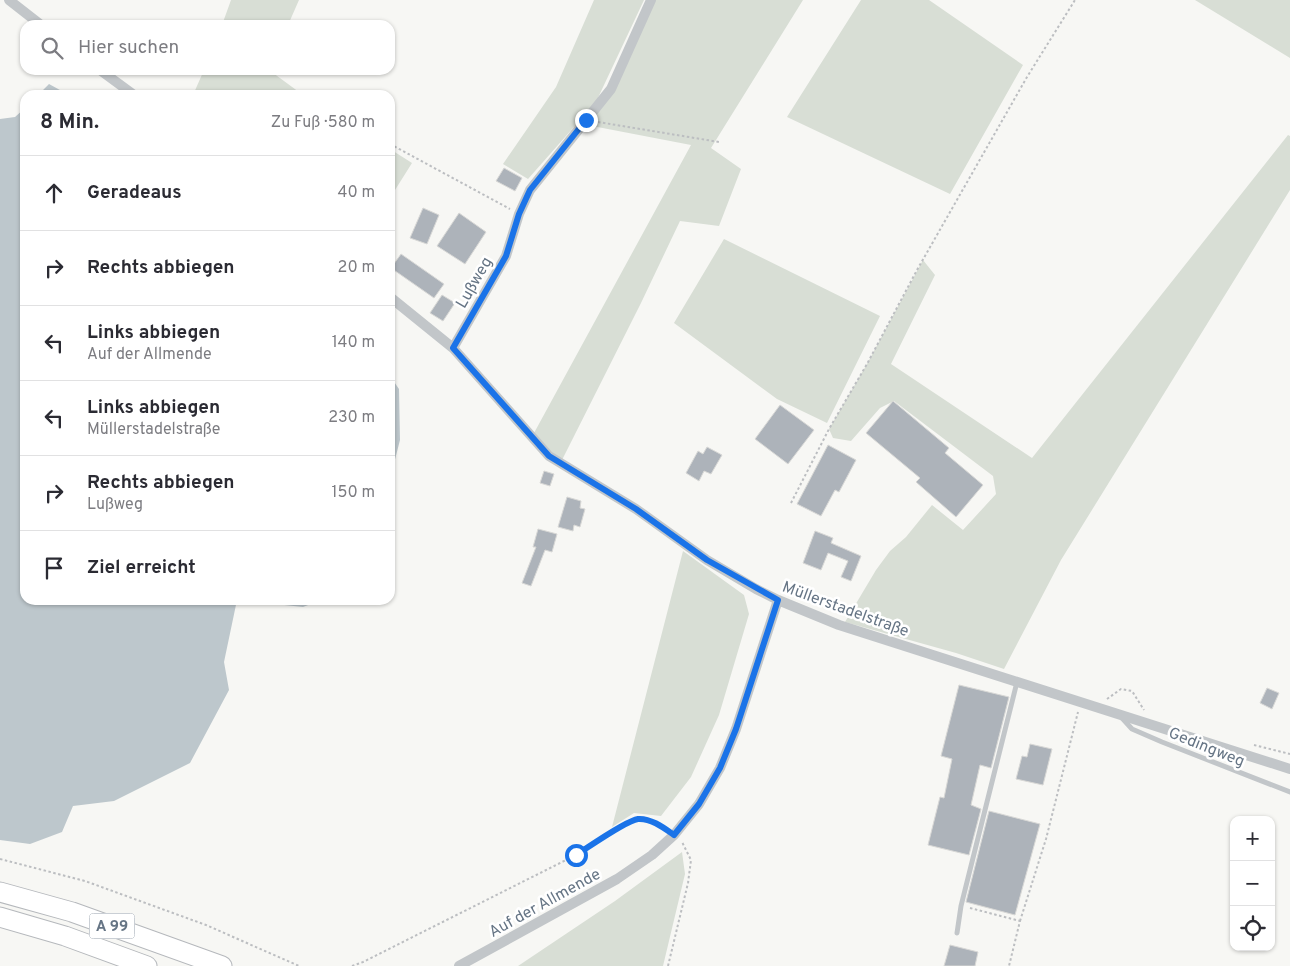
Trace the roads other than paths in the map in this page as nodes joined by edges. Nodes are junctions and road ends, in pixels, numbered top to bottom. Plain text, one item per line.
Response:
1 (9, 0) edge
2 (651, 0) edge
3 (35, 20) edge
4 (107, 75) edge
5 (127, 90) edge
6 (395, 302) edge
7 (453, 348) junction
8 (778, 600) junction
9 (1018, 681) junction
10 (1120, 716) junction
11 (1290, 769) edge
12 (1290, 792) edge
13 (0, 892) edge
14 (0, 917) edge
15 (957, 933) dead end
16 (147, 966) edge
17 (222, 966) edge
18 (459, 966) edge

1 - 3 street
2 - 7 street, Lußweg
4 - 5 street
6 - 7 street, Müllerstadelstraße
7 - 8 street, Müllerstadelstraße
8 - 9 street, Müllerstadelstraße
8 - 18 street, Auf der Allmende
9 - 10 street, Müllerstadelstraße
9 - 15 lane
10 - 11 street, Müllerstadelstraße
10 - 12 lane, Gedingweg
13 - 17 highway, A 99
14 - 16 highway, A 99

